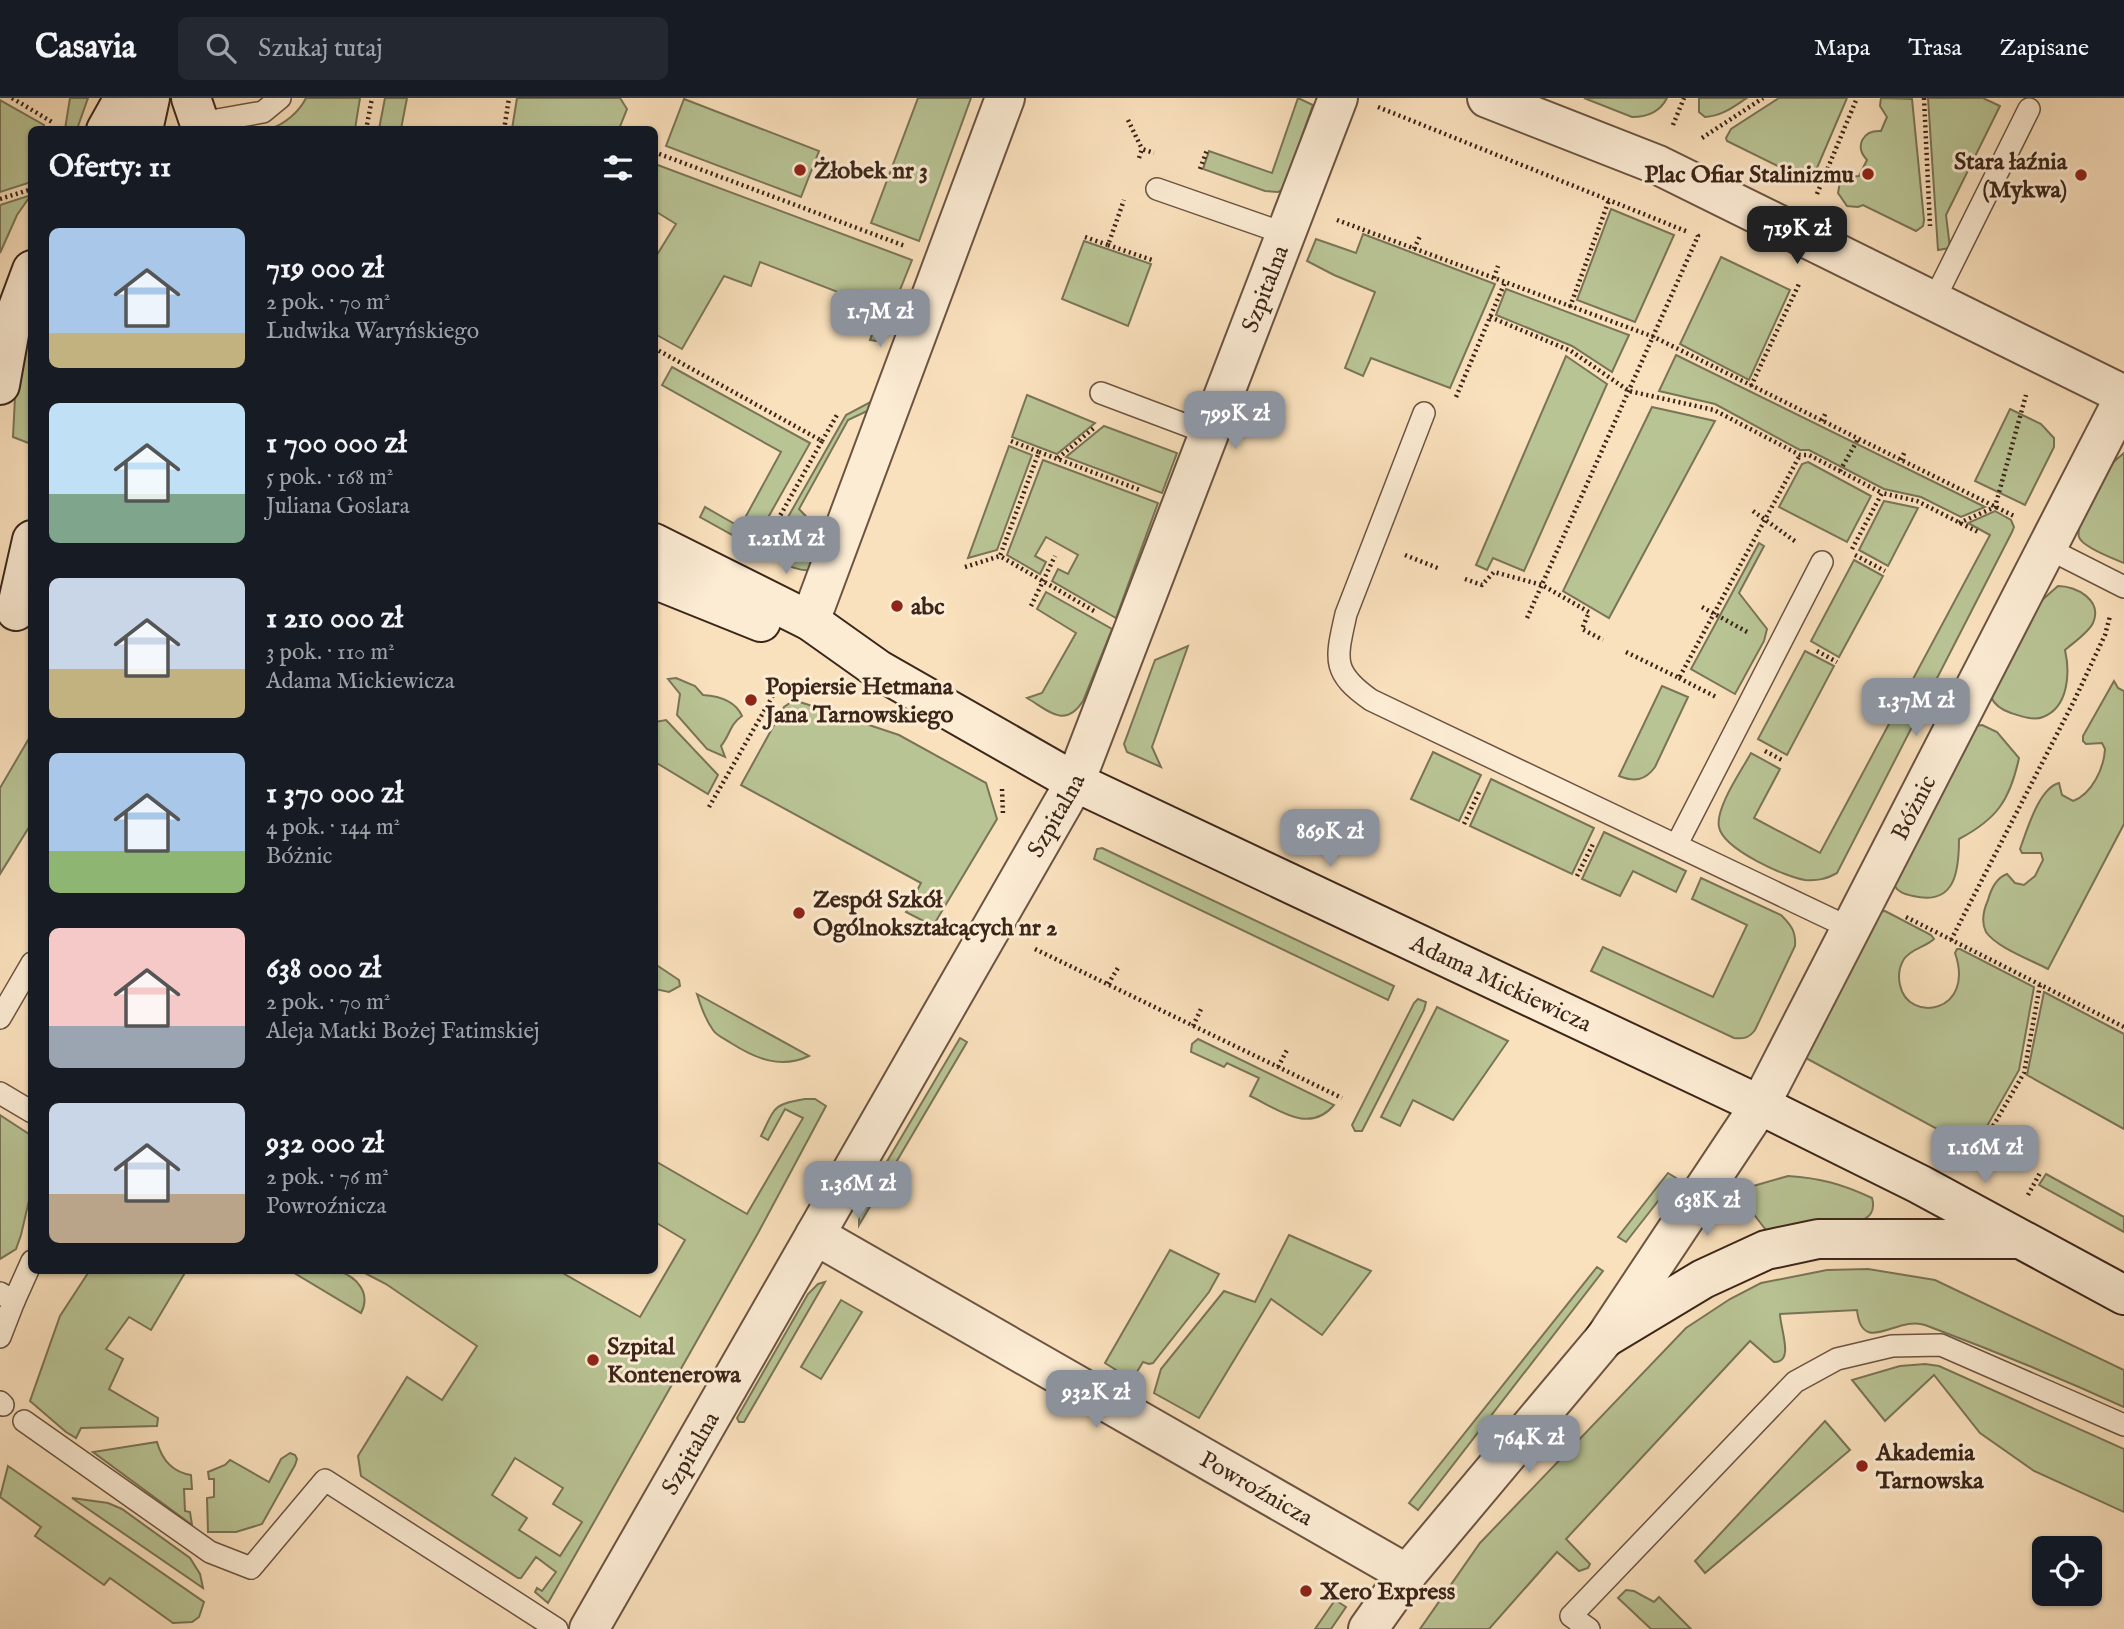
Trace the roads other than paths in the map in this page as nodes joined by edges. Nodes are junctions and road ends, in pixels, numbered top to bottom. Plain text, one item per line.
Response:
1 (124, 98) edge
2 (150, 98) edge
3 (169, 98) edge
4 (280, 98) edge
5 (1005, 98) edge
6 (1487, 98) edge
7 (1356, 102) edge
8 (2029, 109) dead end
9 (191, 120) edge
10 (108, 126) edge
11 (143, 126) edge
12 (1157, 189) dead end
13 (1292, 220) junction
14 (28, 280) edge
15 (1934, 300) junction
16 (0, 385) edge
17 (1101, 393) dead end
18 (2124, 396) edge
19 (1424, 413) dead end
20 (1210, 433) junction
21 (2035, 535) junction
22 (658, 545) edge
23 (1822, 562) road end
24 (28, 565) edge
25 (0, 567) edge
26 (658, 581) edge
27 (2122, 585) edge
28 (20, 615) edge
29 (810, 621) junction
30 (879, 670) junction
31 (1075, 782) junction
32 (1677, 844) junction
33 (1852, 929) junction
34 (28, 971) edge
35 (0, 1018) edge
36 (0, 1093) edge
37 (1760, 1105) junction
38 (28, 1110) edge
39 (815, 1235) junction
40 (2024, 1239) junction
41 (28, 1267) edge
42 (2124, 1295) edge
43 (7, 1297) edge
44 (0, 1337) edge
45 (1605, 1338) junction
46 (24, 1421) dead end
47 (2124, 1425) edge
48 (1408, 1574) junction
49 (557, 1629) edge
50 (589, 1629) edge
51 (1368, 1629) edge
52 (1588, 1629) edge

1 - 10 street
2 - 11 street
3 - 9 street
4 - 9 lane
5 - 29 street
6 - 15 street
7 - 13 street, Szpitalna
8 - 15 lane
12 - 13 lane
13 - 20 street, Szpitalna
14 - 16 street
15 - 18 street
17 - 20 lane
18 - 21 street, Bóżnic
19 - 32 lane
20 - 31 street, Szpitalna
21 - 27 lane
21 - 33 street, Bóżnic
22 - 29 street, Adama Mickiewicza
23 - 32 lane
24 - 28 street
25 - 28 street
26 - 30 street, Adama Mickiewicza
29 - 30 street, Adama Mickiewicza
30 - 31 street, Adama Mickiewicza
31 - 37 street, Adama Mickiewicza
31 - 39 street, Szpitalna
32 - 33 lane
33 - 37 street, Bóżnic
34 - 35 lane
36 - 38 lane
37 - 40 street, Adama Mickiewicza
37 - 45 street, Bóżnic
39 - 48 street, Powroźnicza
39 - 50 street, Szpitalna
40 - 42 street, Adama Mickiewicza
40 - 45 street
41 - 43 lane
43 - 44 lane
45 - 48 street
46 - 49 lane
47 - 52 lane
48 - 51 street

